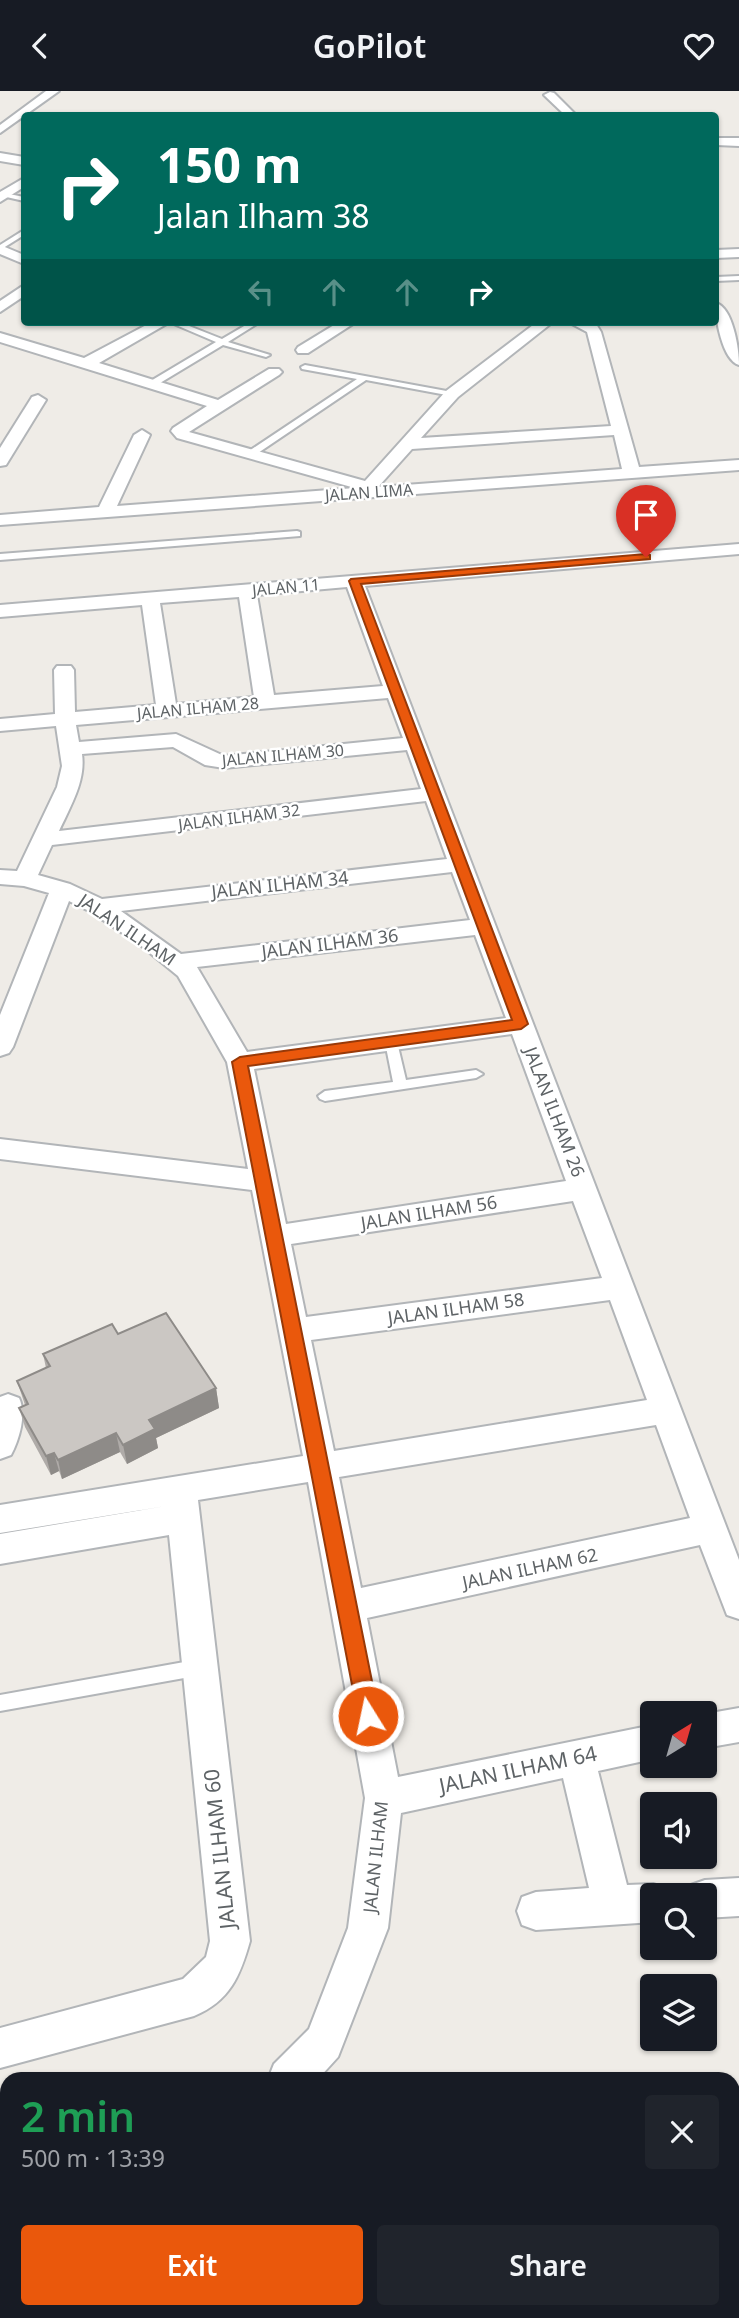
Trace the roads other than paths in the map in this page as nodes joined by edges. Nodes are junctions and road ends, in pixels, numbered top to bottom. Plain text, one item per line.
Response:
1 (53, 91) edge
2 (550, 95) dead end
3 (568, 112) edge
4 (6, 121) edge
5 (0, 130) edge
6 (719, 142) edge
7 (739, 142) edge
8 (0, 157) edge
9 (21, 160) edge
10 (21, 184) edge
11 (2, 196) edge
12 (21, 199) edge
13 (21, 234) edge
14 (0, 249) edge
15 (739, 253) edge
16 (719, 254) edge
17 (21, 259) edge
18 (739, 278) edge
19 (719, 279) edge
20 (21, 291) edge
21 (0, 308) edge
22 (719, 312) edge
23 (155, 326) edge
24 (183, 326) edge
25 (249, 326) edge
26 (342, 326) edge
27 (541, 326) edge
28 (588, 326) edge
29 (0, 337) edge
30 (735, 341) edge
31 (222, 342) junction
32 (303, 350) dead end
33 (266, 355) dead end
34 (739, 361) edge
35 (87, 362) junction
36 (305, 367) dead end
37 (274, 372) dead end
38 (364, 378) junction
39 (152, 383) junction
40 (452, 394) junction
41 (38, 400) dead end
42 (219, 405) junction
43 (621, 430) junction
44 (142, 435) dead end
45 (407, 444) junction
46 (252, 453) junction
47 (0, 461) edge
48 (739, 465) edge
49 (632, 473) junction
50 (365, 490) junction
51 (105, 512) junction
52 (0, 520) edge
53 (297, 534) dead end
54 (739, 549) edge
55 (0, 557) edge
56 (354, 581) junction
57 (247, 590) junction
58 (150, 598) junction
59 (0, 611) edge
60 (64, 670) dead end
61 (396, 691) junction
62 (265, 702) junction
63 (167, 711) junction
64 (65, 720) junction
65 (0, 725) edge
66 (415, 743) junction
67 (71, 749) junction
68 (434, 794) junction
69 (44, 839) junction
70 (461, 864) junction
71 (12, 878) edge
72 (62, 888) junction
73 (99, 907) junction
74 (484, 926) junction
75 (176, 962) junction
76 (521, 1024) junction
77 (391, 1042) junction
78 (0, 1047) edge
79 (240, 1062) junction
80 (476, 1074) dead end
81 (400, 1084) junction
82 (325, 1096) dead end
83 (0, 1149) edge
84 (264, 1181) junction
85 (583, 1189) junction
86 (275, 1236) junction
87 (620, 1287) junction
88 (293, 1331) junction
89 (8, 1407) dead end
90 (666, 1410) junction
91 (0, 1446) edge
92 (321, 1468) junction
93 (183, 1504) junction
94 (0, 1519) edge
95 (711, 1528) junction
96 (0, 1549) edge
97 (739, 1604) edge
98 (348, 1607) junction
99 (201, 1667) junction
100 (0, 1703) edge
101 (739, 1724) edge
102 (718, 1728) edge
103 (640, 1745) edge
104 (576, 1758) junction
105 (384, 1798) junction
106 (739, 1897) edge
107 (717, 1898) edge
108 (640, 1904) edge
109 (614, 1906) junction
110 (537, 1911) dead end
111 (0, 2048) edge
112 (296, 2072) edge

1 - 4 street
2 - 3 street
4 - 5 street
6 - 7 street
8 - 9 street
10 - 11 street
11 - 12 lane
13 - 14 lane
14 - 17 street
15 - 16 street
18 - 19 lane
20 - 21 street
22 - 30 street
23 - 35 street
24 - 31 lane
25 - 31 lane
26 - 32 street
27 - 40 street
28 - 43 street
29 - 35 street
30 - 34 street
31 - 33 lane
31 - 39 lane
35 - 39 street
36 - 38 lane
37 - 42 street
38 - 40 lane
38 - 46 lane
39 - 42 street
40 - 45 street
41 - 47 street
42 - 46 street
43 - 45 street
43 - 49 street
44 - 51 street
45 - 50 street
46 - 50 street
48 - 49 street, JALAN LIMA
49 - 50 street, JALAN LIMA
50 - 51 street, JALAN LIMA
51 - 52 street, JALAN LIMA
53 - 55 lane
54 - 56 street, JALAN 11
56 - 57 street, JALAN 11
56 - 61 street, JALAN ILHAM 26
57 - 58 street, JALAN 11
57 - 62 street
58 - 59 street, JALAN 11
58 - 63 street
60 - 64 street
61 - 62 street, JALAN ILHAM 28
61 - 66 street, JALAN ILHAM 26
62 - 63 street, JALAN ILHAM 28
63 - 64 street, JALAN ILHAM 28
64 - 65 street, JALAN ILHAM 28
64 - 67 street
66 - 67 street, JALAN ILHAM 30
66 - 68 street, JALAN ILHAM 26
67 - 69 street
68 - 69 street, JALAN ILHAM 32
68 - 70 street, JALAN ILHAM 26
69 - 71 street
70 - 73 street, JALAN ILHAM 34
70 - 74 street, JALAN ILHAM 26
71 - 72 street, JALAN ILHAM
72 - 73 street, JALAN ILHAM
72 - 78 street
73 - 75 street, JALAN ILHAM
74 - 75 street, JALAN ILHAM 36
74 - 76 street, JALAN ILHAM 26
75 - 79 street, JALAN ILHAM
76 - 77 street
76 - 85 street, JALAN ILHAM 26
77 - 79 street
77 - 81 lane
79 - 84 street, JALAN ILHAM
80 - 81 lane
81 - 82 lane
83 - 84 street
84 - 86 street, JALAN ILHAM
85 - 86 street, JALAN ILHAM 56
85 - 87 street, JALAN ILHAM 26
86 - 88 street, JALAN ILHAM
87 - 88 street, JALAN ILHAM 58
87 - 90 street, JALAN ILHAM 26
88 - 92 street, JALAN ILHAM
89 - 91 street
90 - 92 street
90 - 95 street, JALAN ILHAM 26
92 - 93 street
92 - 98 street, JALAN ILHAM
93 - 94 street
93 - 96 street
93 - 99 street, JALAN ILHAM 60
95 - 97 street, JALAN ILHAM 26
95 - 98 street, JALAN ILHAM 62
98 - 105 street, JALAN ILHAM
99 - 100 lane
99 - 111 street, JALAN ILHAM 60
101 - 102 street
103 - 104 street, JALAN ILHAM 64
104 - 105 street, JALAN ILHAM 64
104 - 109 street
105 - 112 street, JALAN ILHAM
106 - 107 street
108 - 109 street
109 - 110 street

